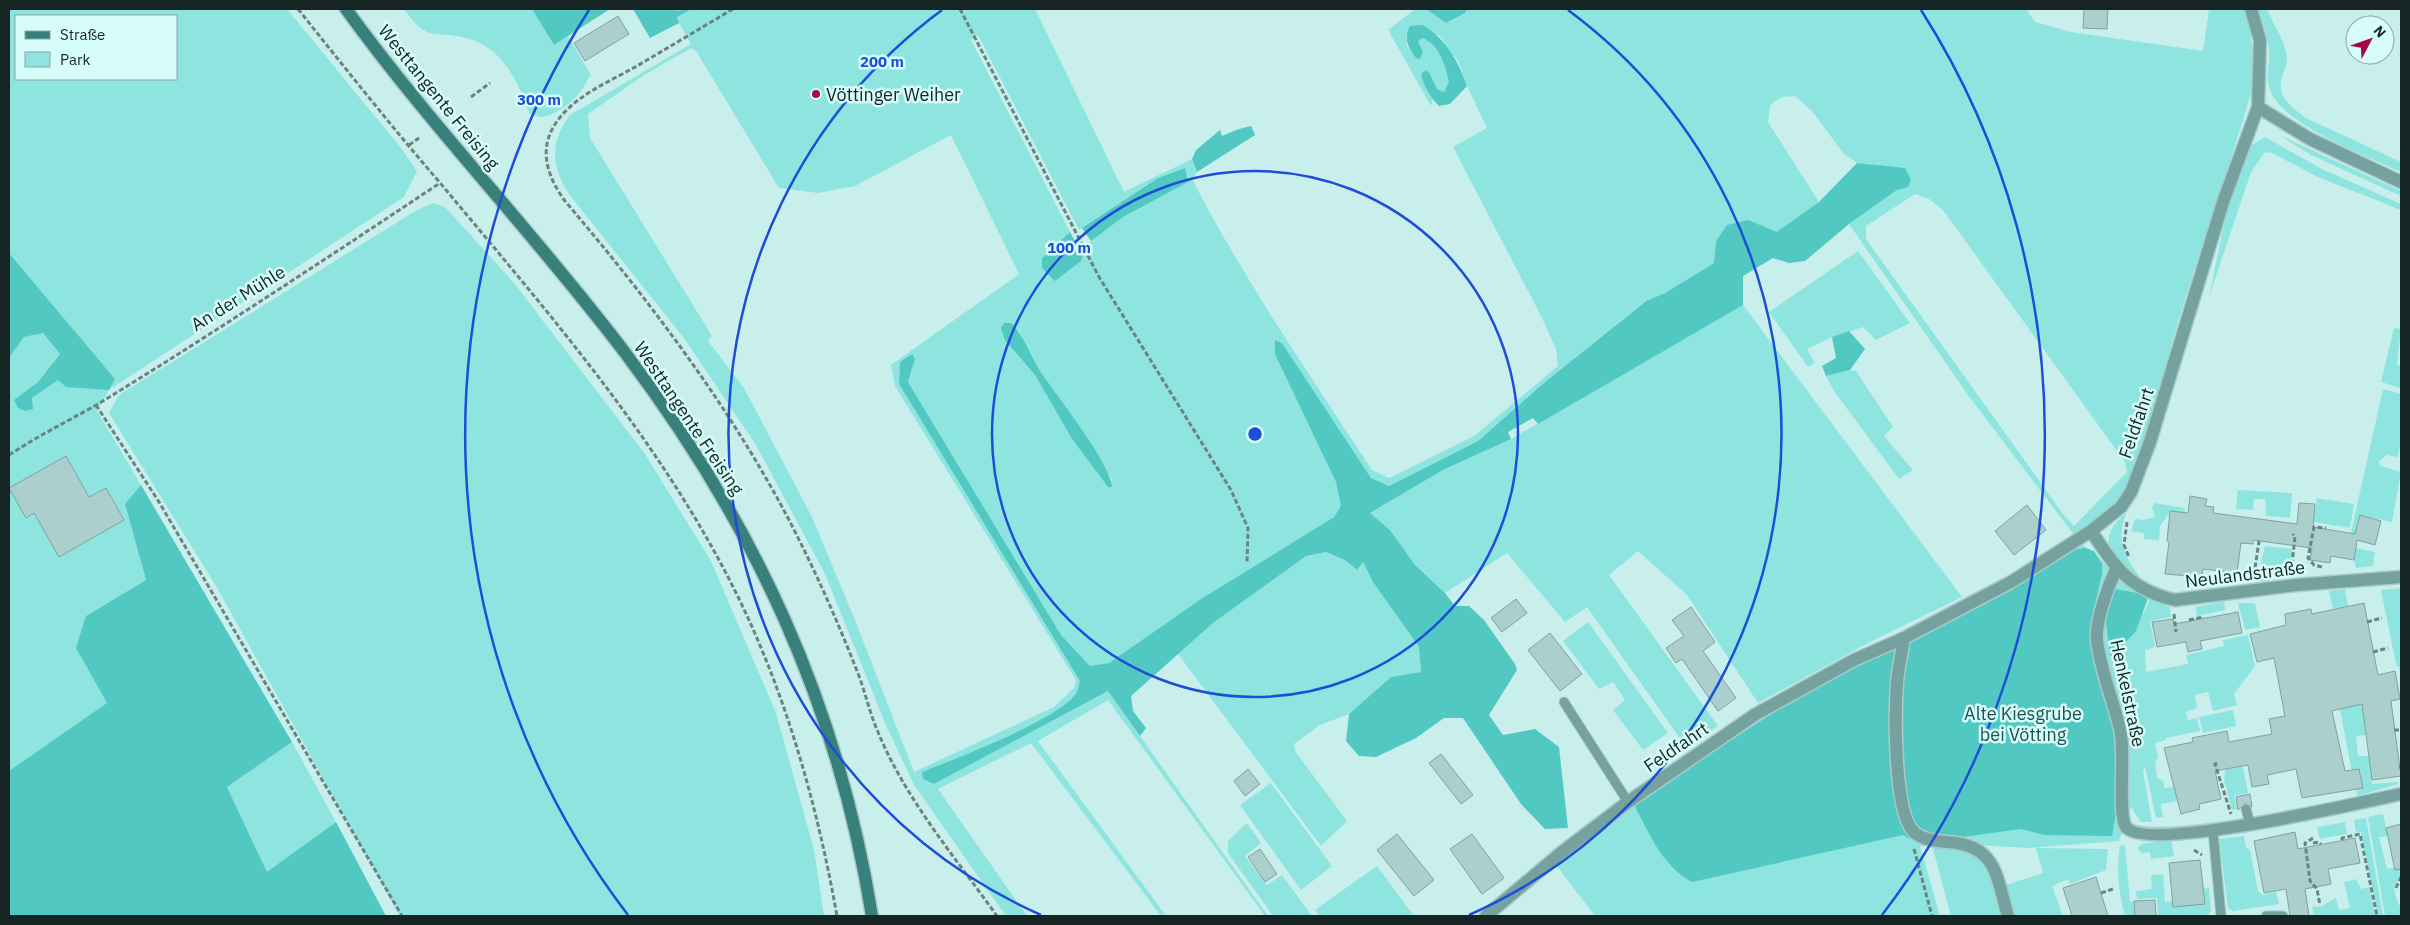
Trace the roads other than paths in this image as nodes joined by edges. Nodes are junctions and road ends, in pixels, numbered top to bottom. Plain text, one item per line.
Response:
1 (346, 9) edge
2 (2251, 9) edge
3 (2258, 107) junction
4 (2401, 182) edge
5 (2091, 531) junction
6 (2116, 569) junction
7 (2401, 577) edge
8 (1904, 638) junction
9 (1564, 702) dead end
10 (2401, 794) edge
11 (1628, 802) junction
12 (2246, 809) dead end
13 (2250, 824) junction
14 (2213, 831) junction
15 (872, 916) edge
16 (1486, 916) edge
17 (2008, 916) edge
18 (2221, 916) edge
19 (2266, 916) edge
20 (2283, 916) edge

1 - 15 main road, Westtangente Freising
2 - 3 street, Feldfahrt
3 - 4 street
3 - 5 street, Feldfahrt
5 - 6 street, Neulandstraße
5 - 8 street, Feldfahrt
6 - 7 street, Neulandstraße
6 - 14 street, Henkelstraße
8 - 11 street, Feldfahrt
8 - 17 street
9 - 11 lane
10 - 13 street, Henkelstraße
11 - 16 street, Feldfahrt
12 - 13 lane
13 - 14 street, Henkelstraße
14 - 18 lane
19 - 20 lane

